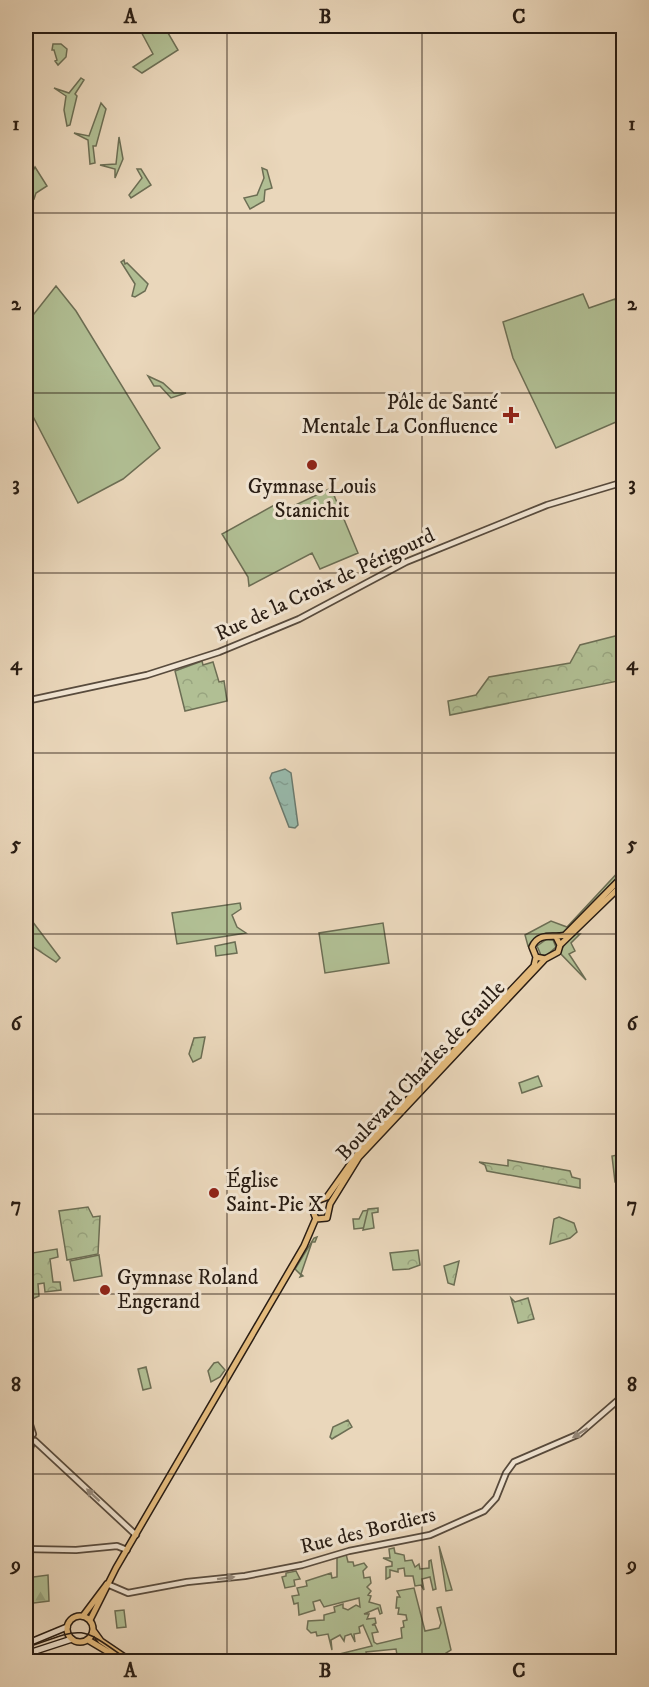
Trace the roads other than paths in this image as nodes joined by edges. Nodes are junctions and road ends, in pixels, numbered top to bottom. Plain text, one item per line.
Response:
1 (624, 482) edge
2 (26, 701) edge
3 (624, 876) edge
4 (624, 883) edge
5 (556, 937) junction
6 (560, 945) junction
7 (536, 957) junction
8 (545, 959) junction
9 (322, 1200) junction
10 (329, 1211) junction
11 (319, 1219) junction
12 (624, 1395) edge
13 (26, 1412) edge
14 (34, 1442) junction
15 (26, 1461) edge
16 (137, 1533) junction
17 (26, 1549) edge
18 (127, 1550) junction
19 (107, 1584) junction
20 (83, 1617) junction
21 (90, 1620) junction
22 (67, 1627) junction
23 (93, 1630) junction
24 (72, 1639) junction
25 (88, 1640) junction
26 (26, 1644) edge
27 (26, 1654) edge
28 (124, 1662) edge
29 (132, 1662) edge

1 - 2 street, Rue de la Croix de Périgourd
3 - 5 main road
4 - 6 main road
5 - 6 main road
5 - 7 main road
6 - 8 main road
7 - 8 main road
7 - 9 main road, Boulevard Charles de Gaulle
8 - 10 main road, Boulevard Charles de Gaulle
9 - 10 main road
9 - 11 main road
10 - 11 main road, Boulevard Charles de Gaulle
11 - 16 main road
12 - 19 street, Rue des Bordiers
13 - 14 street
14 - 15 street
16 -> 14 street
16 - 18 main road
17 - 18 street
18 - 19 main road
19 - 20 main road
19 - 21 main road
20 - 21 main road
20 - 22 main road
21 - 23 main road
22 - 24 main road
22 - 26 main road
23 - 25 main road
23 - 29 main road
24 - 25 main road
24 - 27 main road
25 - 28 main road

